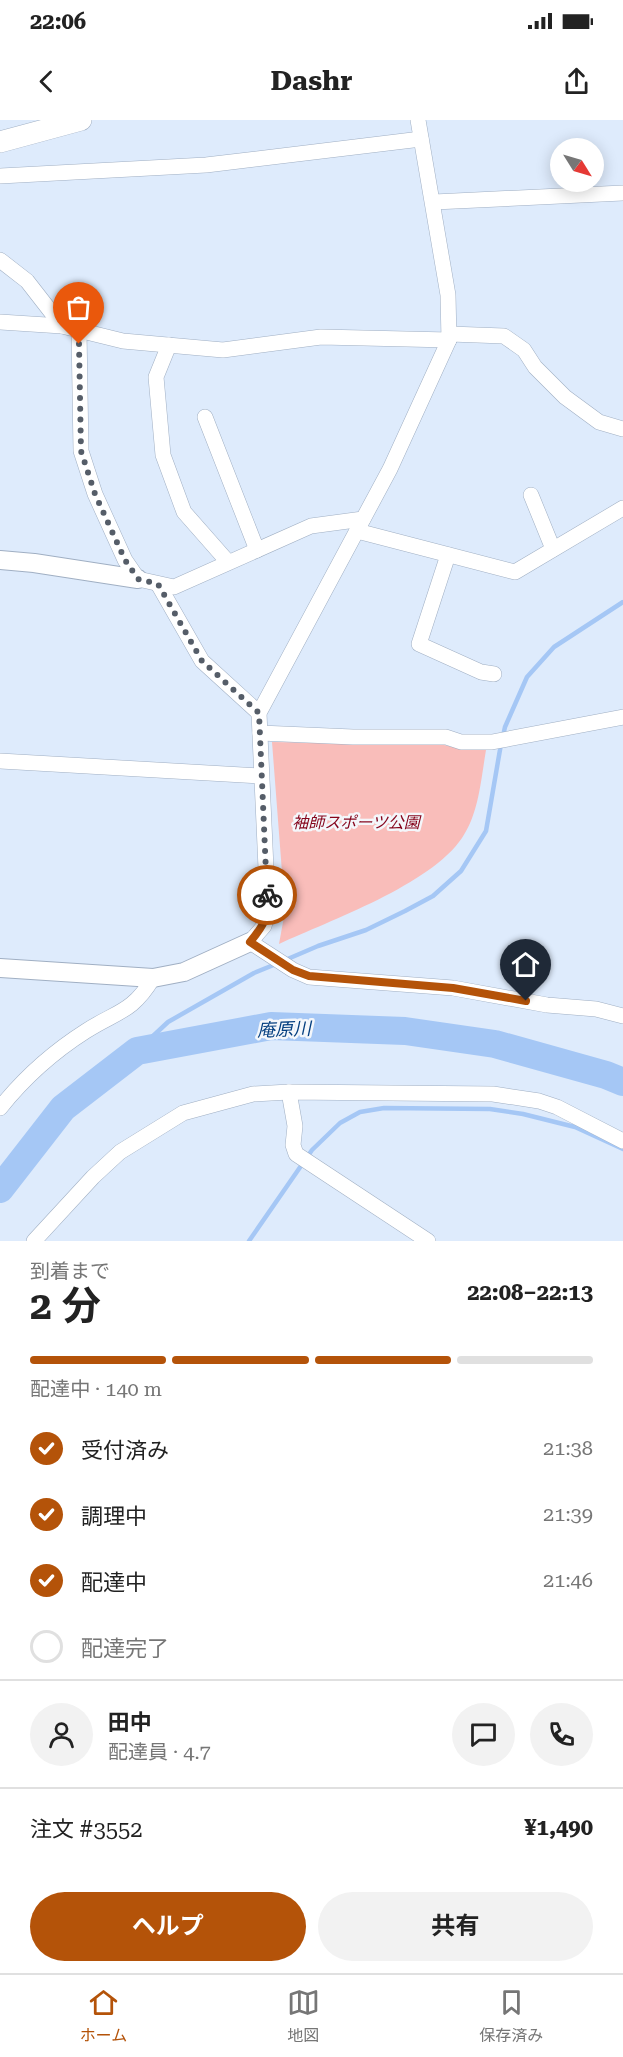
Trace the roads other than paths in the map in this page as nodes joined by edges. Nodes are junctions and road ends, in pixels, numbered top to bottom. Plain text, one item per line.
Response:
1 (81, 120) edge
2 (418, 120) edge
3 (422, 139) junction
4 (0, 142) edge
5 (0, 176) edge
6 (623, 193) edge
7 (434, 202) junction
8 (0, 260) edge
9 (0, 322) edge
10 (62, 326) junction
11 (79, 331) junction
12 (449, 337) junction
13 (169, 345) junction
14 (206, 417) dead end
15 (623, 429) edge
16 (531, 495) dead end
17 (623, 508) edge
18 (360, 525) junction
19 (553, 549) junction
20 (257, 550) junction
21 (448, 555) junction
22 (0, 560) edge
23 (228, 562) junction
24 (138, 579) junction
25 (158, 584) junction
26 (494, 674) dead end
27 (259, 713) junction
28 (623, 717) edge
29 (260, 734) junction
30 (0, 761) edge
31 (261, 776) junction
32 (250, 942) junction
33 (0, 968) edge
34 (153, 978) junction
35 (623, 1016) edge
36 (289, 1092) junction
37 (0, 1108) edge
38 (623, 1141) edge
39 (34, 1241) edge
40 (428, 1241) edge

1 - 4 main road
2 - 3 street
3 - 5 street
3 - 7 street
6 - 7 street
7 - 12 street
8 - 10 street
9 - 10 street
10 - 11 street
11 - 13 street
11 - 24 street
12 - 13 street
12 - 15 street
12 - 18 street
13 - 23 street
14 - 20 street
16 - 19 street
17 - 19 street
18 - 20 street
18 - 21 street
18 - 27 street
19 - 21 street
20 - 23 street
21 - 26 street
22 - 24 street
23 - 25 street
24 - 25 street
25 - 27 street
27 - 29 street
28 - 29 street
29 - 31 street
30 - 31 street
31 - 32 street
32 - 34 street
32 - 35 street
33 - 34 street
34 - 37 street
36 - 38 street
36 - 39 street
36 - 40 street

